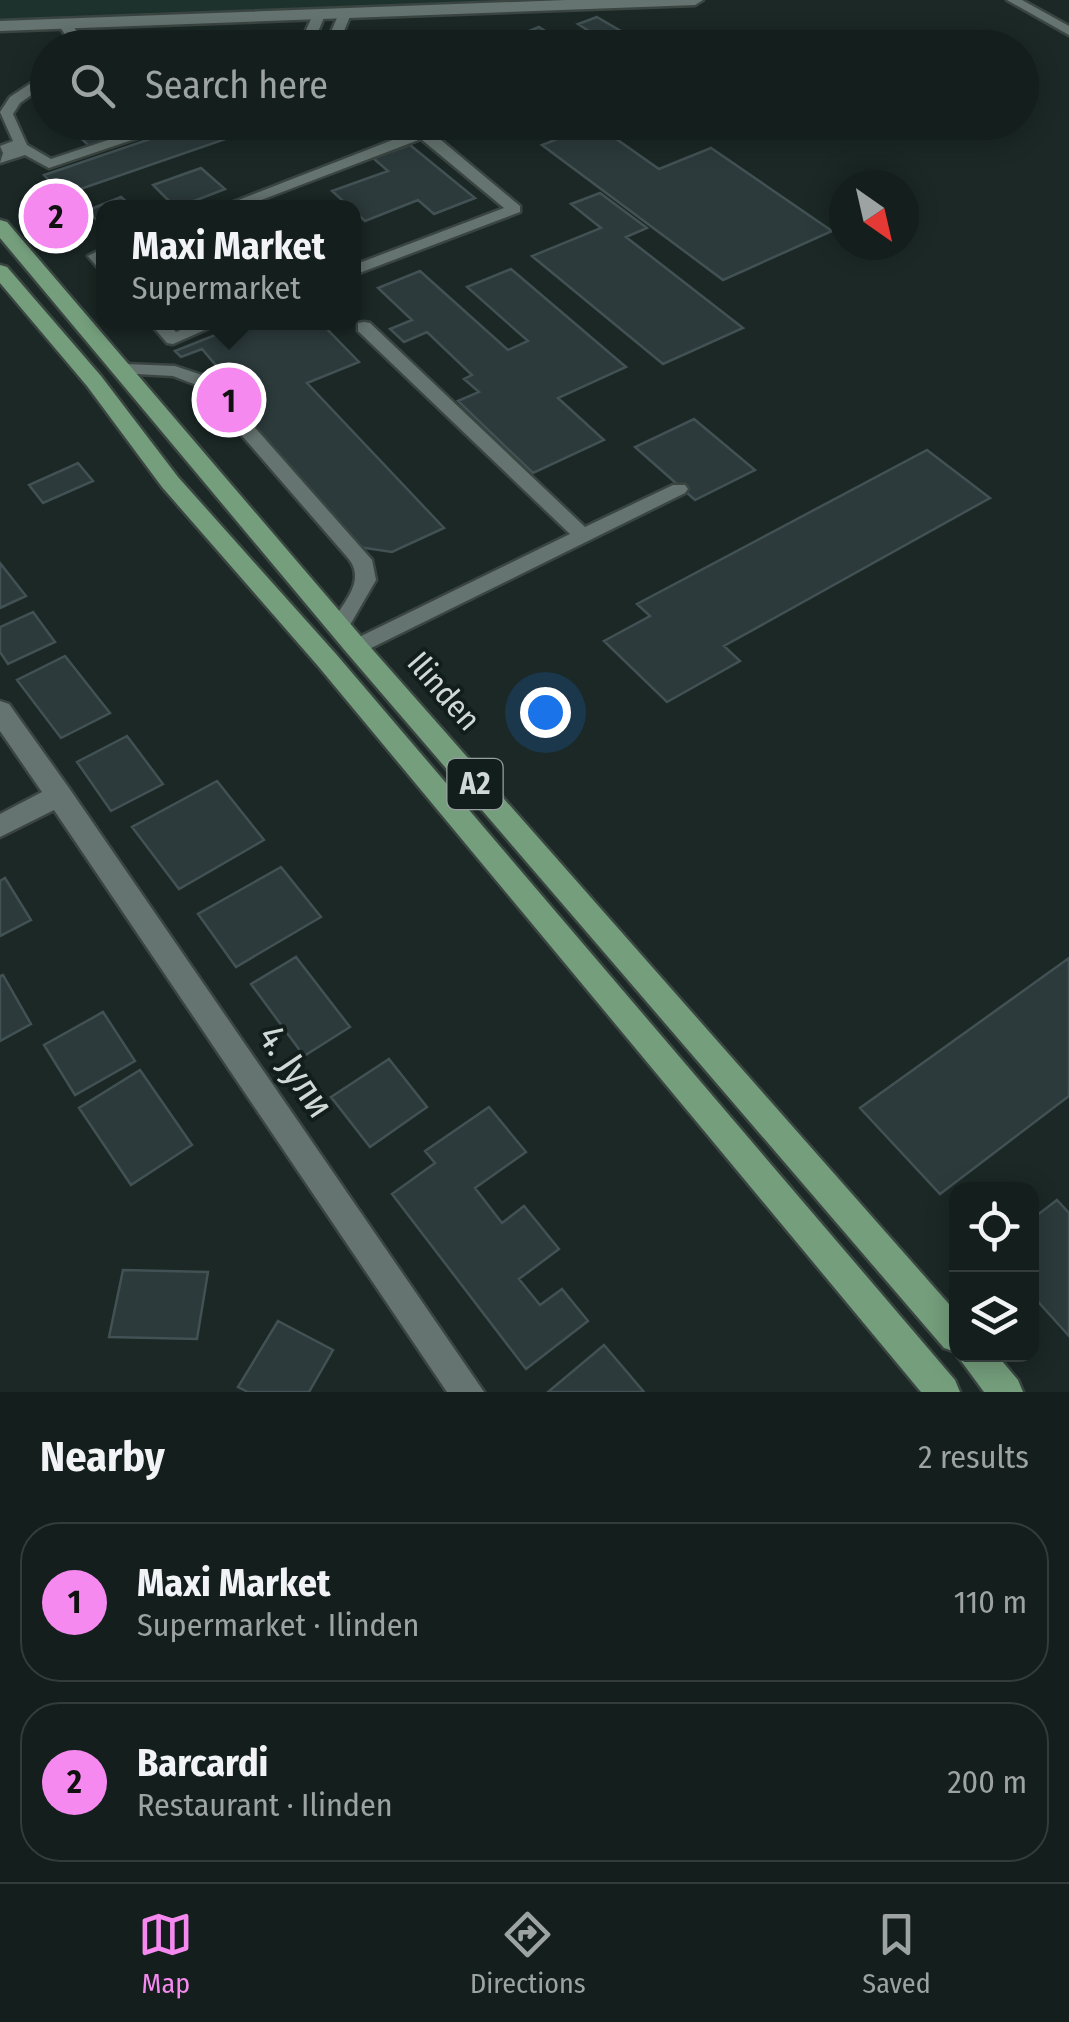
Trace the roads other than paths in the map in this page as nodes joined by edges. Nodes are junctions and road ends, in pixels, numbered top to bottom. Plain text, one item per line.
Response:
1 (695, 0) edge
2 (1013, 0) edge
3 (320, 13) junction
4 (345, 14) junction
5 (65, 24) junction
6 (0, 26) edge
7 (69, 30) edge
8 (312, 30) edge
9 (338, 30) edge
10 (1069, 31) edge
11 (30, 89) edge
12 (123, 140) edge
13 (405, 140) edge
14 (432, 140) edge
15 (24, 146) junction
16 (0, 150) edge
17 (0, 158) edge
18 (246, 200) edge
19 (0, 226) edge
20 (361, 267) edge
21 (0, 271) edge
22 (364, 326) dead end
23 (165, 330) edge
24 (195, 330) edge
25 (125, 370) junction
26 (679, 490) dead end
27 (583, 536) junction
28 (340, 624) junction
29 (356, 647) junction
30 (0, 711) edge
31 (60, 796) junction
32 (0, 826) edge
33 (949, 1328) edge
34 (980, 1362) edge
35 (467, 1392) edge
36 (943, 1392) edge
37 (1006, 1392) edge

1 - 4 street
2 - 10 lane
3 - 4 street
3 - 5 street
3 - 8 lane
4 - 9 lane
5 - 6 street
5 - 7 lane
11 - 15 lane
12 - 15 lane
13 - 18 lane
14 - 20 lane
15 - 16 lane
15 - 17 lane
19 - 25 main road, Ilinden / A2
21 - 36 main road, A2
22 - 27 lane
23 - 24 lane
25 - 28 main road, Ilinden / A2
25 - 28 lane
26 - 27 lane
27 - 29 lane
28 - 29 main road, Ilinden / A2
29 - 33 main road, Ilinden / A2
30 - 31 street, 4. Јули
31 - 32 street
31 - 35 street, 4. Јули
34 - 37 main road

